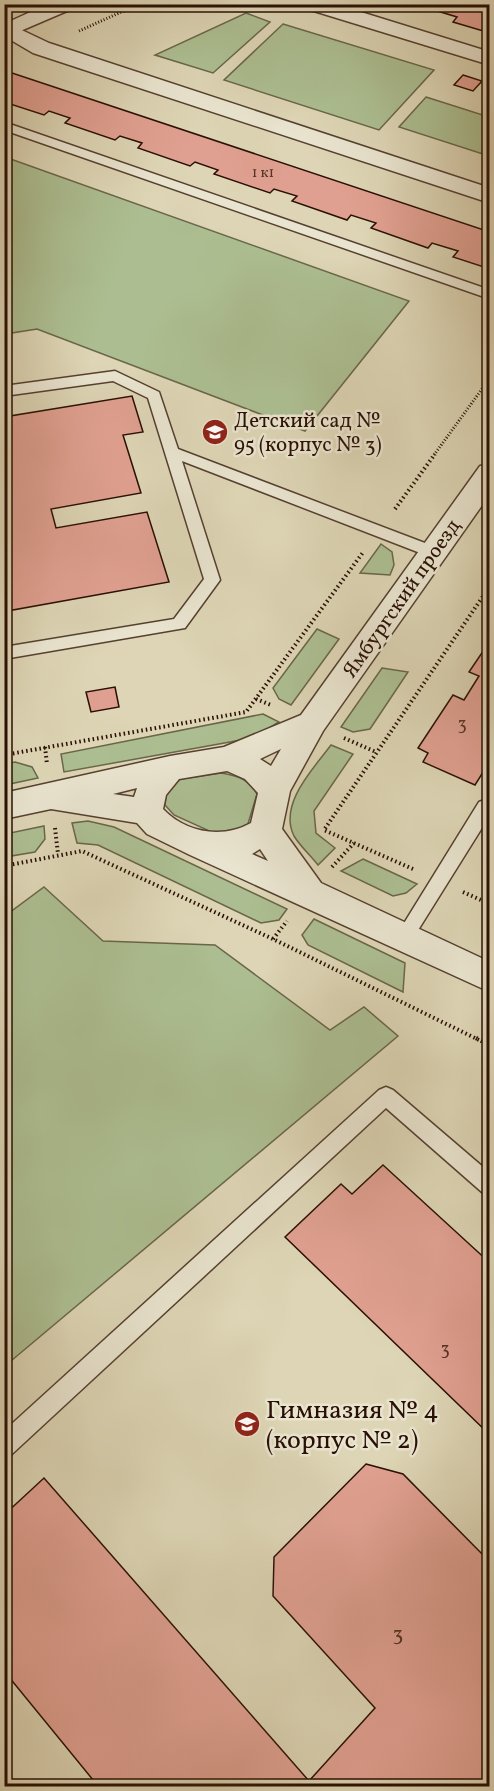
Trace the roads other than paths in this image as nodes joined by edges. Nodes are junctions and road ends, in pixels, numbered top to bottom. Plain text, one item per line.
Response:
1 (67, 4) edge
2 (311, 4) edge
3 (6, 29) edge
4 (489, 59) edge
5 (4, 126) edge
6 (489, 196) edge
7 (489, 295) edge
8 (4, 391) edge
9 (172, 452) junction
10 (489, 473) edge
11 (433, 552) junction
12 (4, 653) edge
13 (312, 723) junction
14 (228, 759) junction
15 (170, 768) junction
16 (274, 790) junction
17 (51, 796) junction
18 (489, 805) edge
19 (4, 806) edge
20 (146, 812) junction
21 (265, 831) junction
22 (201, 846) junction
23 (309, 893) junction
24 (404, 938) junction
25 (489, 978) edge
26 (489, 1186) edge
27 (4, 1446) edge

1 - 3 street
2 - 4 street
3 - 6 street
5 - 7 lane
8 - 9 lane
9 - 11 lane
9 - 12 lane
10 - 11 street, Ямбургский проезд
11 - 13 street, Ямбургский проезд
13 - 14 street
13 - 16 street, Ямбургский проезд
14 - 15 street
14 - 16 street
15 - 17 street
15 - 20 street
16 - 21 street
17 - 19 street
17 - 20 street
18 - 24 lane
20 - 22 street
21 - 22 street
21 - 23 street
22 - 23 street
23 - 24 street
24 - 25 street
26 - 27 lane

